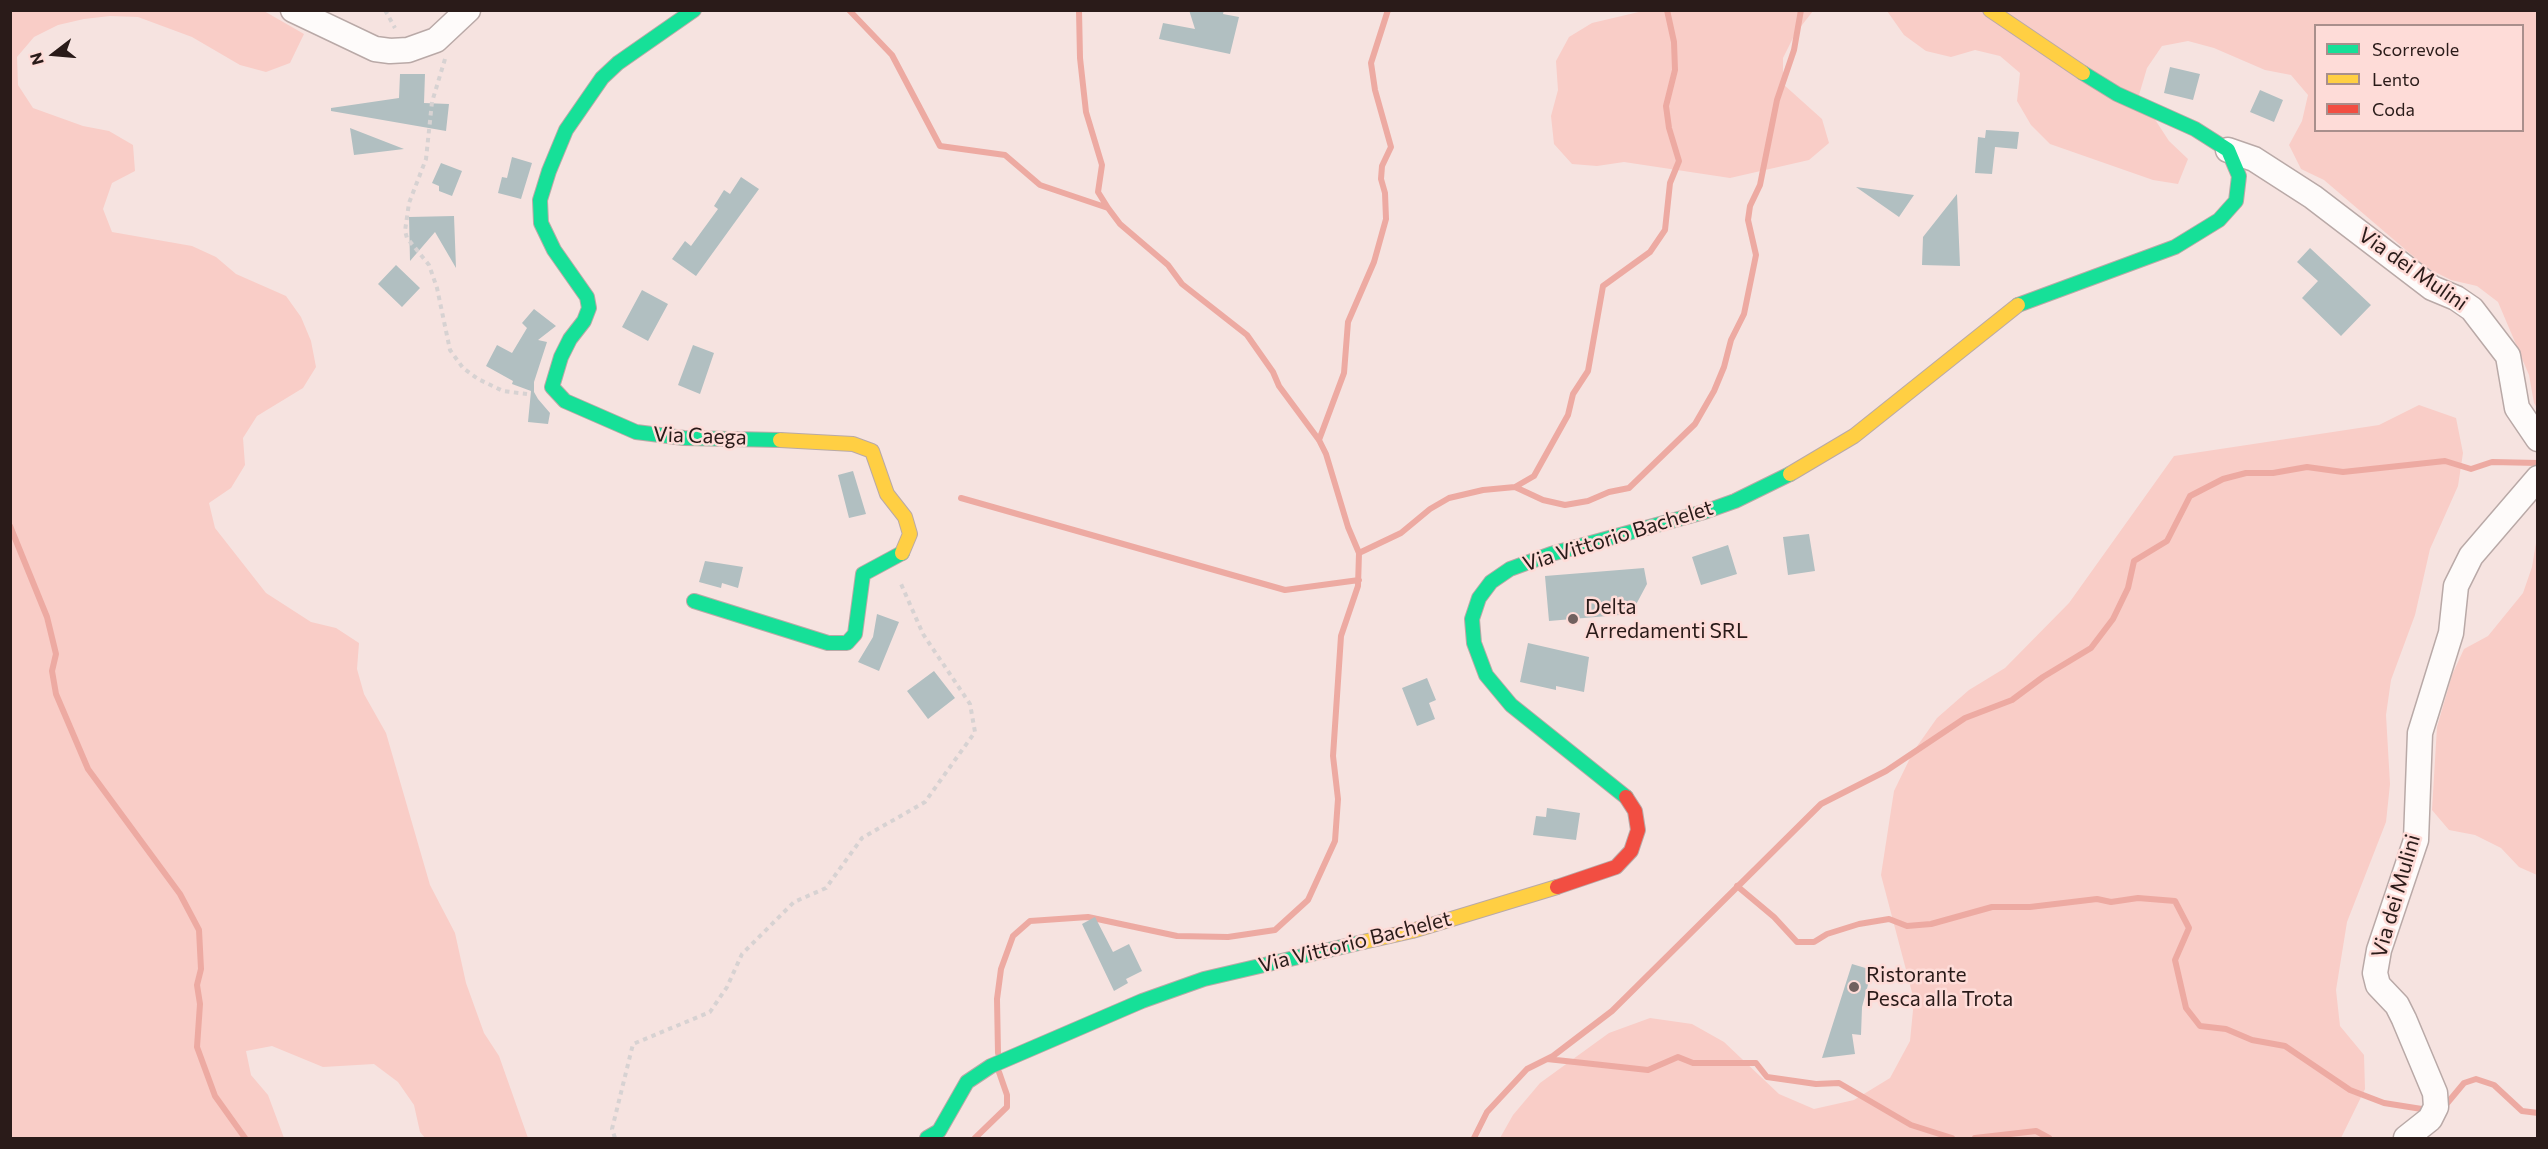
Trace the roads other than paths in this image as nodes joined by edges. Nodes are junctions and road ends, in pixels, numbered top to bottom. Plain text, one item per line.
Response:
1 (293, 10) edge
2 (694, 10) edge
3 (1990, 10) edge
4 (462, 17) edge
5 (2228, 150) junction
6 (2538, 439) edge
7 (2538, 478) edge
8 (694, 601) dead end
9 (927, 1138) edge
10 (2406, 1138) edge

1 - 4 street
2 - 8 street, Via Caega
3 - 5 street
5 - 6 street, Via dei Mulini
5 - 9 street, Via Vittorio Bachelet
7 - 10 street, Via dei Mulini

